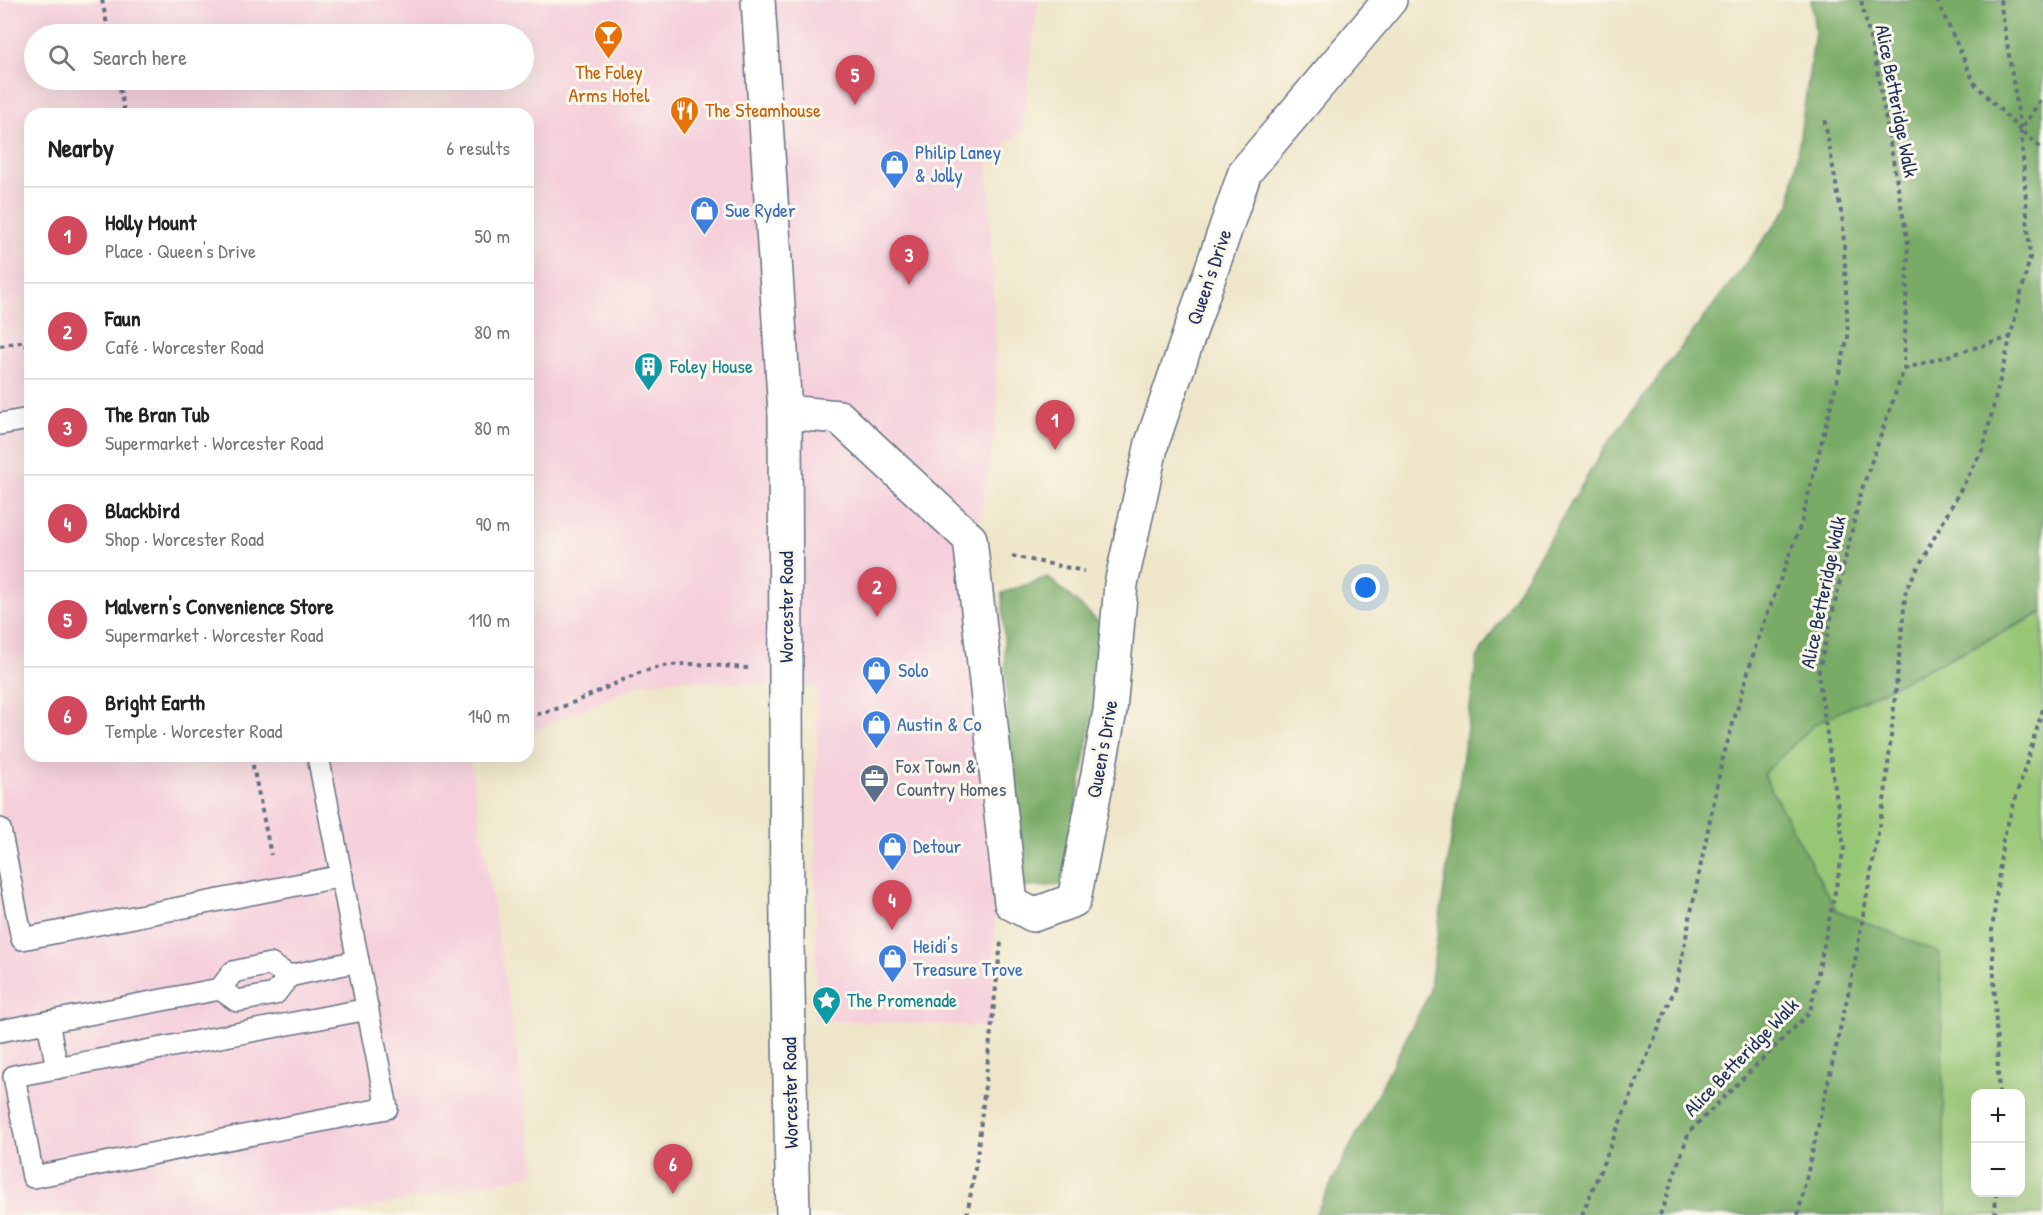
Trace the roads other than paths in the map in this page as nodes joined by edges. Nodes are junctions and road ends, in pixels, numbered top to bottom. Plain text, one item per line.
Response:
1 (758, 0) edge
2 (1390, 0) edge
3 (785, 412) junction
4 (24, 419) edge
5 (0, 424) edge
6 (319, 762) edge
7 (0, 829) edge
8 (342, 876) junction
9 (358, 962) junction
10 (290, 976) junction
11 (220, 989) junction
12 (368, 1009) junction
13 (48, 1022) junction
14 (0, 1031) edge
15 (57, 1068) junction
16 (793, 1215) edge

1 - 3 main road, Worcester Road
2 - 3 main road, Queen's Drive
3 - 16 main road, Worcester Road
4 - 5 lane
6 - 8 lane
7 - 8 lane
8 - 9 lane
9 - 10 lane
9 - 12 lane
10 - 11 lane
10 - 11 lane
11 - 13 lane
12 - 15 lane
12 - 15 lane
13 - 14 lane
13 - 15 lane

